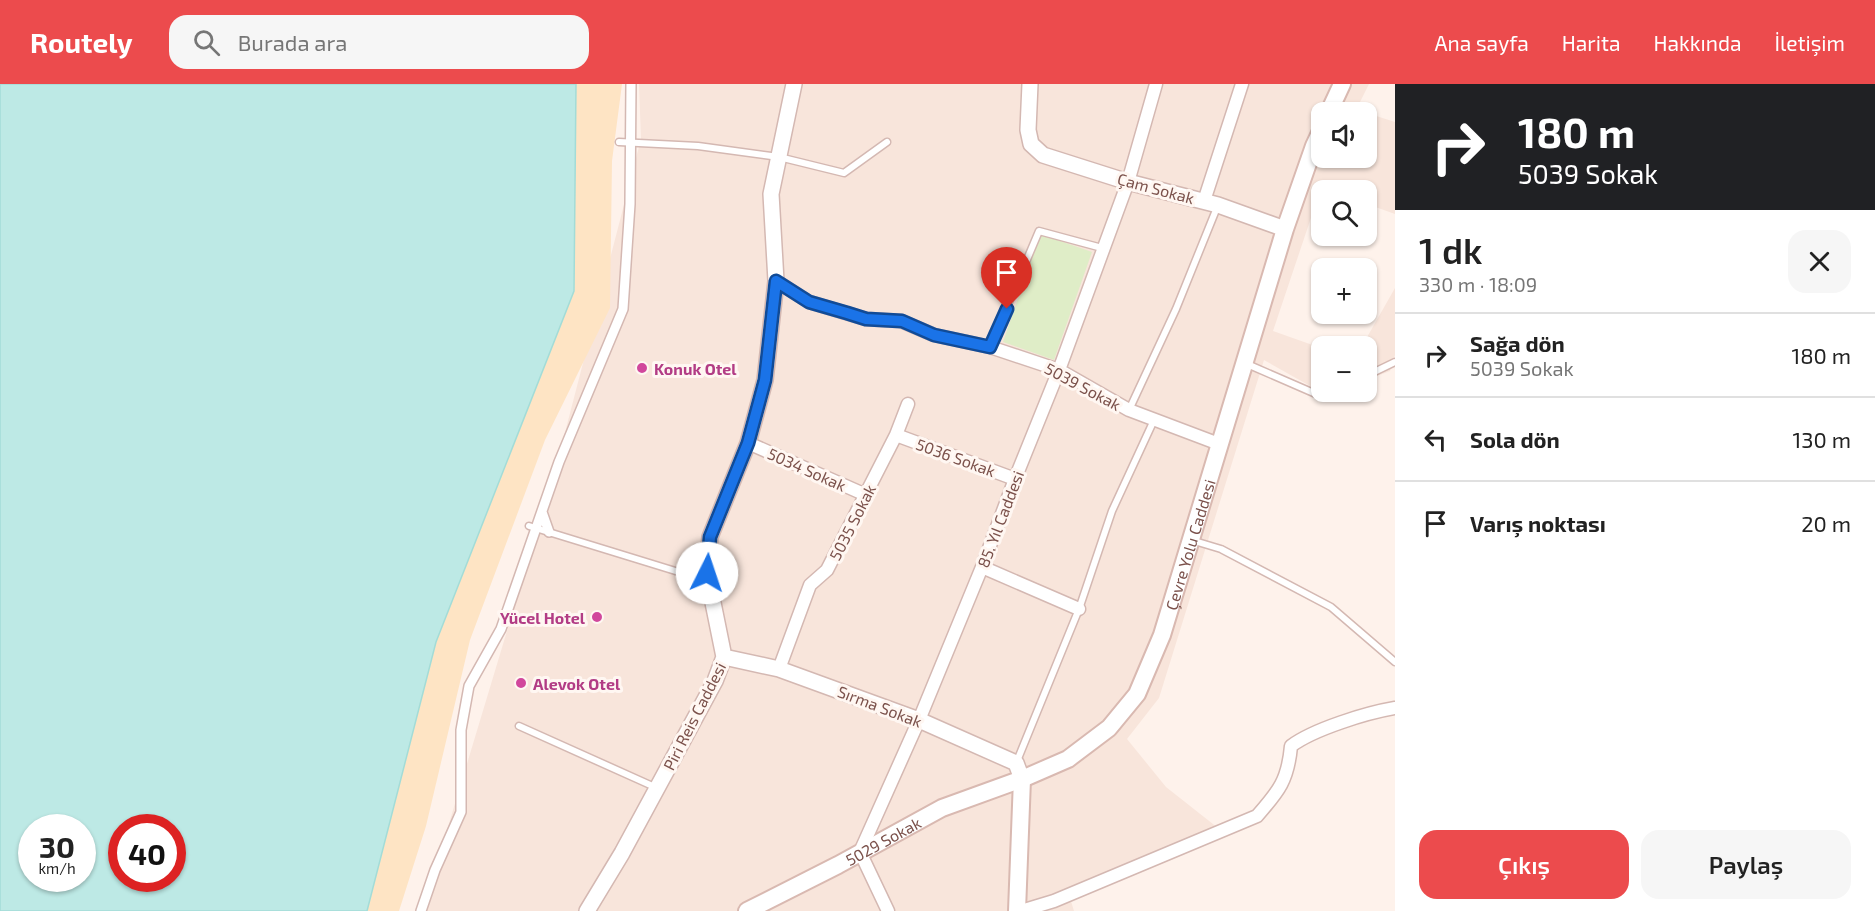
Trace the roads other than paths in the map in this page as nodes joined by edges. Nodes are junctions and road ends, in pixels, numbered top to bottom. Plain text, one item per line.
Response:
1 (631, 84) edge
2 (794, 84) edge
3 (1029, 84) edge
4 (1156, 84) edge
5 (1242, 84) edge
6 (1342, 84) edge
7 (1334, 102) edge
8 (887, 141) dead end
9 (619, 142) dead end
10 (630, 142) junction
11 (1311, 155) edge
12 (779, 157) junction
13 (1128, 182) junction
14 (1211, 203) junction
15 (1285, 229) junction
16 (1102, 248) junction
17 (776, 281) junction
18 (990, 347) junction
19 (1244, 362) junction
20 (1395, 362) edge
21 (1059, 370) junction
22 (1377, 371) edge
23 (1311, 391) edge
24 (908, 404) dead end
25 (1129, 410) junction
26 (1154, 420) junction
27 (896, 435) junction
28 (748, 443) junction
29 (1219, 444) junction
30 (1015, 478) junction
31 (866, 495) junction
32 (542, 512) junction
33 (532, 527) junction
34 (549, 532) junction
35 (1190, 540) junction
36 (982, 567) junction
37 (709, 581) junction
38 (1079, 609) junction
39 (724, 657) junction
40 (1395, 662) edge
41 (779, 669) junction
42 (1395, 708) edge
43 (919, 720) junction
44 (519, 726) dead end
45 (1019, 771) junction
46 (658, 788) junction
47 (860, 852) junction
48 (421, 911) edge
49 (587, 911) edge
50 (747, 911) edge
51 (888, 911) edge
52 (1019, 911) edge

1 - 10 street
2 - 12 street, Piri Reis Caddesi
3 - 13 street, Çam Sokak
4 - 13 street, 85. Yıl Caddesi
5 - 14 street
6 - 7 main road
8 - 12 lane
9 - 10 lane
10 - 12 lane
10 - 32 street
11 - 15 main road, Çevre Yolu Caddesi
12 - 17 street, Piri Reis Caddesi
13 - 14 street, Çam Sokak
13 - 16 street, 85. Yıl Caddesi
14 - 15 street, Çam Sokak
14 - 25 lane
15 - 19 main road, Çevre Yolu Caddesi
16 - 18 lane
16 - 21 street, 85. Yıl Caddesi
17 - 18 street, 5039 Sokak
17 - 28 street, Piri Reis Caddesi
18 - 21 street, 5039 Sokak
19 - 23 lane
19 - 29 main road, Çevre Yolu Caddesi
20 - 22 lane
21 - 25 street, 5039 Sokak
21 - 30 street, 85. Yıl Caddesi
24 - 27 street, 5035 Sokak
25 - 26 street, 5039 Sokak
26 - 29 street, 5039 Sokak
26 - 38 lane
27 - 30 street, 5036 Sokak
27 - 31 street, 5035 Sokak
28 - 31 street, 5034 Sokak
28 - 37 street, Piri Reis Caddesi
29 - 35 main road, Çevre Yolu Caddesi
30 - 36 street, 85. Yıl Caddesi
31 - 41 street, 5035 Sokak
32 - 33 street
32 - 34 street
33 - 34 lane
33 - 48 street
34 - 37 lane
35 - 40 lane
35 - 45 main road, Çevre Yolu Caddesi
36 - 38 street
36 - 43 street, 85. Yıl Caddesi
37 - 39 street, Piri Reis Caddesi
38 - 45 lane
39 - 41 street, Sırma Sokak
39 - 46 street, Piri Reis Caddesi
41 - 43 street, Sırma Sokak
42 - 52 street
43 - 45 street, Sırma Sokak
43 - 47 street, 85. Yıl Caddesi
44 - 46 lane
45 - 47 main road, 5029 Sokak
45 - 52 main road
46 - 49 street, Piri Reis Caddesi
47 - 50 main road, 5029 Sokak
47 - 51 street

